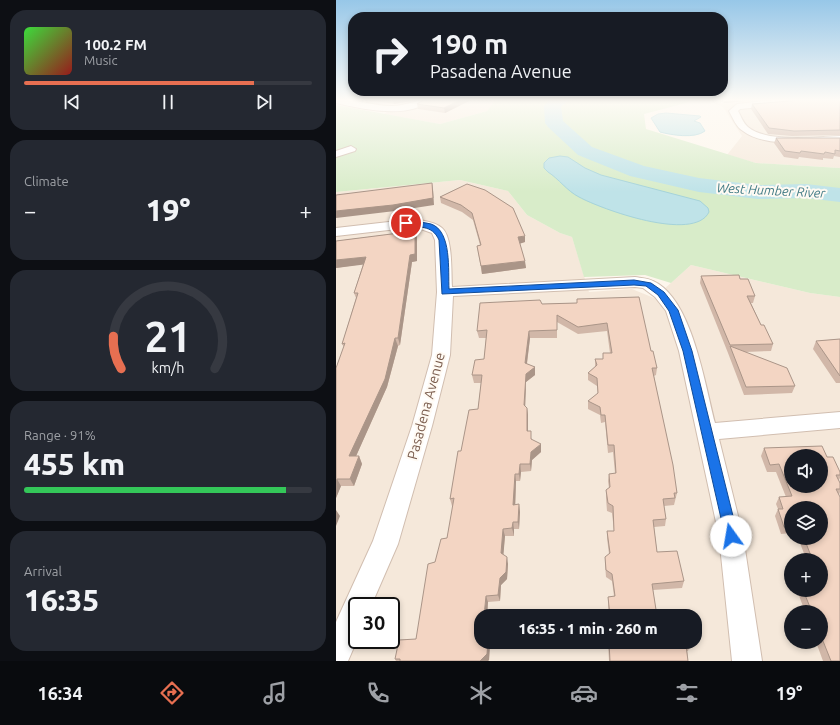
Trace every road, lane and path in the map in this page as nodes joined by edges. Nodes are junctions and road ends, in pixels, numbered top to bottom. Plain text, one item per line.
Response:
1 (747, 130) edge
2 (840, 140) edge
3 (351, 149) dead end
4 (336, 154) edge
5 (336, 232) edge
6 (445, 292) junction
7 (840, 420) edge
8 (707, 432) junction
9 (361, 597) edge
10 (348, 627) edge
11 (336, 654) edge
12 (747, 661) edge

1 - 2 street
3 - 4 street
5 - 6 street, Pasadena Avenue
6 - 8 street
6 - 9 street, Pasadena Avenue
7 - 8 street
8 - 12 street
10 - 11 street, Pasadena Avenue

